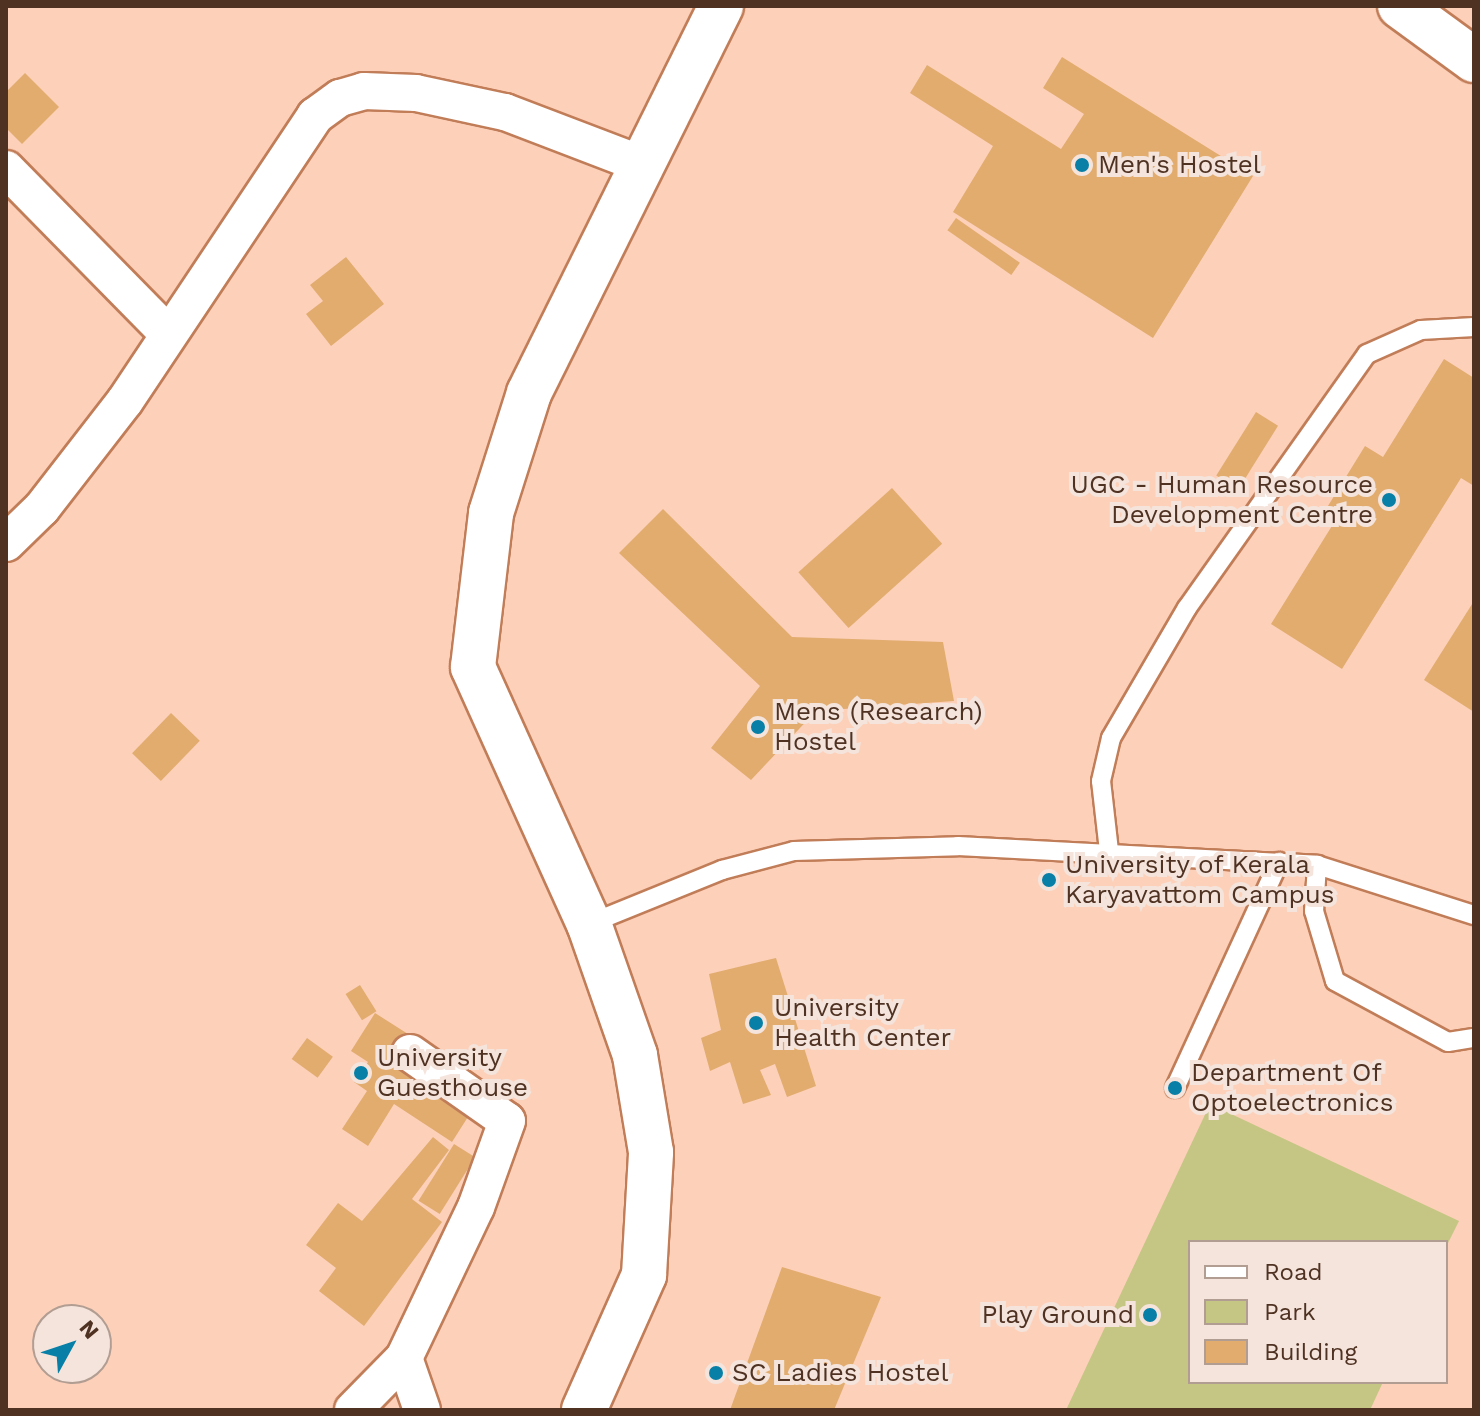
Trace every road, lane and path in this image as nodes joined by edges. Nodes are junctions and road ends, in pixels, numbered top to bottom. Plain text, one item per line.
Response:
1 (721, 6) edge
2 (1400, 6) edge
3 (1474, 60) edge
4 (641, 164) junction
5 (6, 169) edge
6 (1474, 327) edge
7 (166, 332) junction
8 (6, 543) edge
9 (1109, 851) junction
10 (1279, 862) junction
11 (1317, 865) junction
12 (1474, 915) edge
13 (589, 924) junction
14 (1474, 1038) edge
15 (410, 1053) dead end
16 (1175, 1088) dead end
17 (404, 1358) junction
18 (353, 1410) edge
19 (422, 1410) edge
20 (584, 1410) edge

1 - 4 main road
2 - 3 main road
4 - 7 street
4 - 13 main road
5 - 7 street
6 - 9 lane
7 - 8 street
9 - 10 lane
9 - 13 lane
10 - 11 lane
10 - 16 lane
11 - 12 lane
11 - 14 lane
13 - 20 main road
15 - 17 street
17 - 18 street
17 - 19 street

